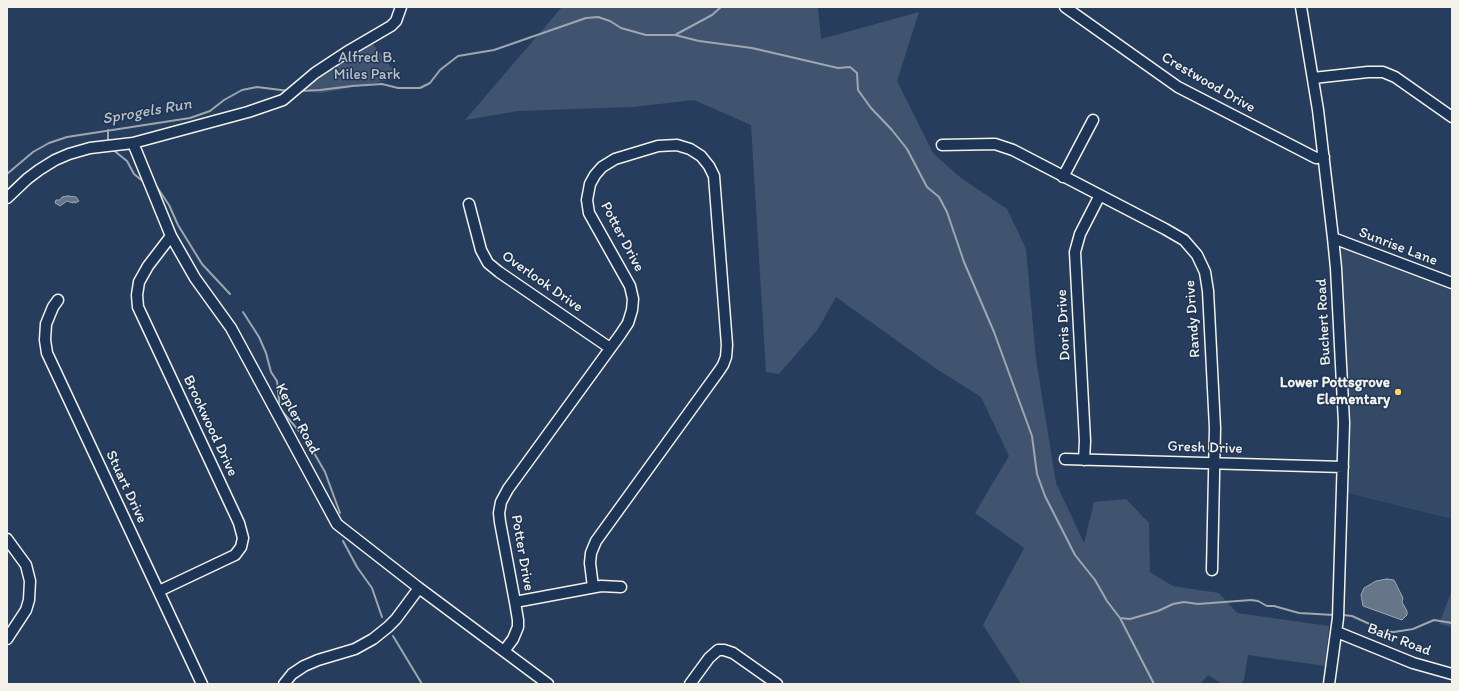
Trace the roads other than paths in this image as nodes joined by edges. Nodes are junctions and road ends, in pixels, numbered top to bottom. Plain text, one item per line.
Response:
1 (401, 7) edge
2 (1065, 7) edge
3 (1301, 7) edge
4 (1313, 78) junction
5 (1452, 118) edge
6 (1093, 120) dead end
7 (133, 143) junction
8 (942, 145) dead end
9 (1324, 157) junction
10 (1063, 177) junction
11 (1100, 195) junction
12 (7, 198) edge
13 (469, 204) dead end
14 (171, 236) junction
15 (1333, 238) junction
16 (1452, 283) edge
17 (58, 300) dead end
18 (610, 348) junction
19 (1065, 459) dead end
20 (1084, 460) junction
21 (1215, 464) junction
22 (1343, 467) junction
23 (7, 539) edge
24 (1212, 570) dead end
25 (593, 587) junction
26 (621, 587) dead end
27 (419, 588) junction
28 (159, 591) junction
29 (515, 602) junction
30 (1337, 632) junction
31 (7, 639) edge
32 (504, 651) junction
33 (1452, 674) edge
34 (202, 684) edge
35 (284, 684) edge
36 (548, 684) edge
37 (690, 684) edge
38 (777, 684) edge
39 (1328, 684) edge

1 - 7 street
2 - 9 street, Crestwood Drive
3 - 4 street, Buchert Road
4 - 5 street
4 - 9 street, Buchert Road
6 - 10 street
7 - 12 street
7 - 14 street, Kepler Road
8 - 10 street, Randy Drive
9 - 15 street, Buchert Road
10 - 11 street, Randy Drive
11 - 20 street, Doris Drive
11 - 21 street, Randy Drive
13 - 18 street, Overlook Drive
14 - 27 street, Kepler Road
14 - 28 street, Brookwood Drive
15 - 16 street, Sunrise Lane
15 - 22 street, Buchert Road
17 - 28 street, Stuart Drive
18 - 25 street, Potter Drive
18 - 29 street, Potter Drive
19 - 20 street, Gresh Drive
20 - 21 street, Gresh Drive
21 - 22 street, Gresh Drive
21 - 24 street, Randy Drive
22 - 30 street, Buchert Road
23 - 31 street
25 - 26 street
25 - 29 street
27 - 32 street, Kepler Road
27 - 35 street
28 - 34 street, Stuart Drive
29 - 32 street, Potter Drive
30 - 33 street, Bahr Road
30 - 39 street, Buchert Road
32 - 36 street
37 - 38 street

